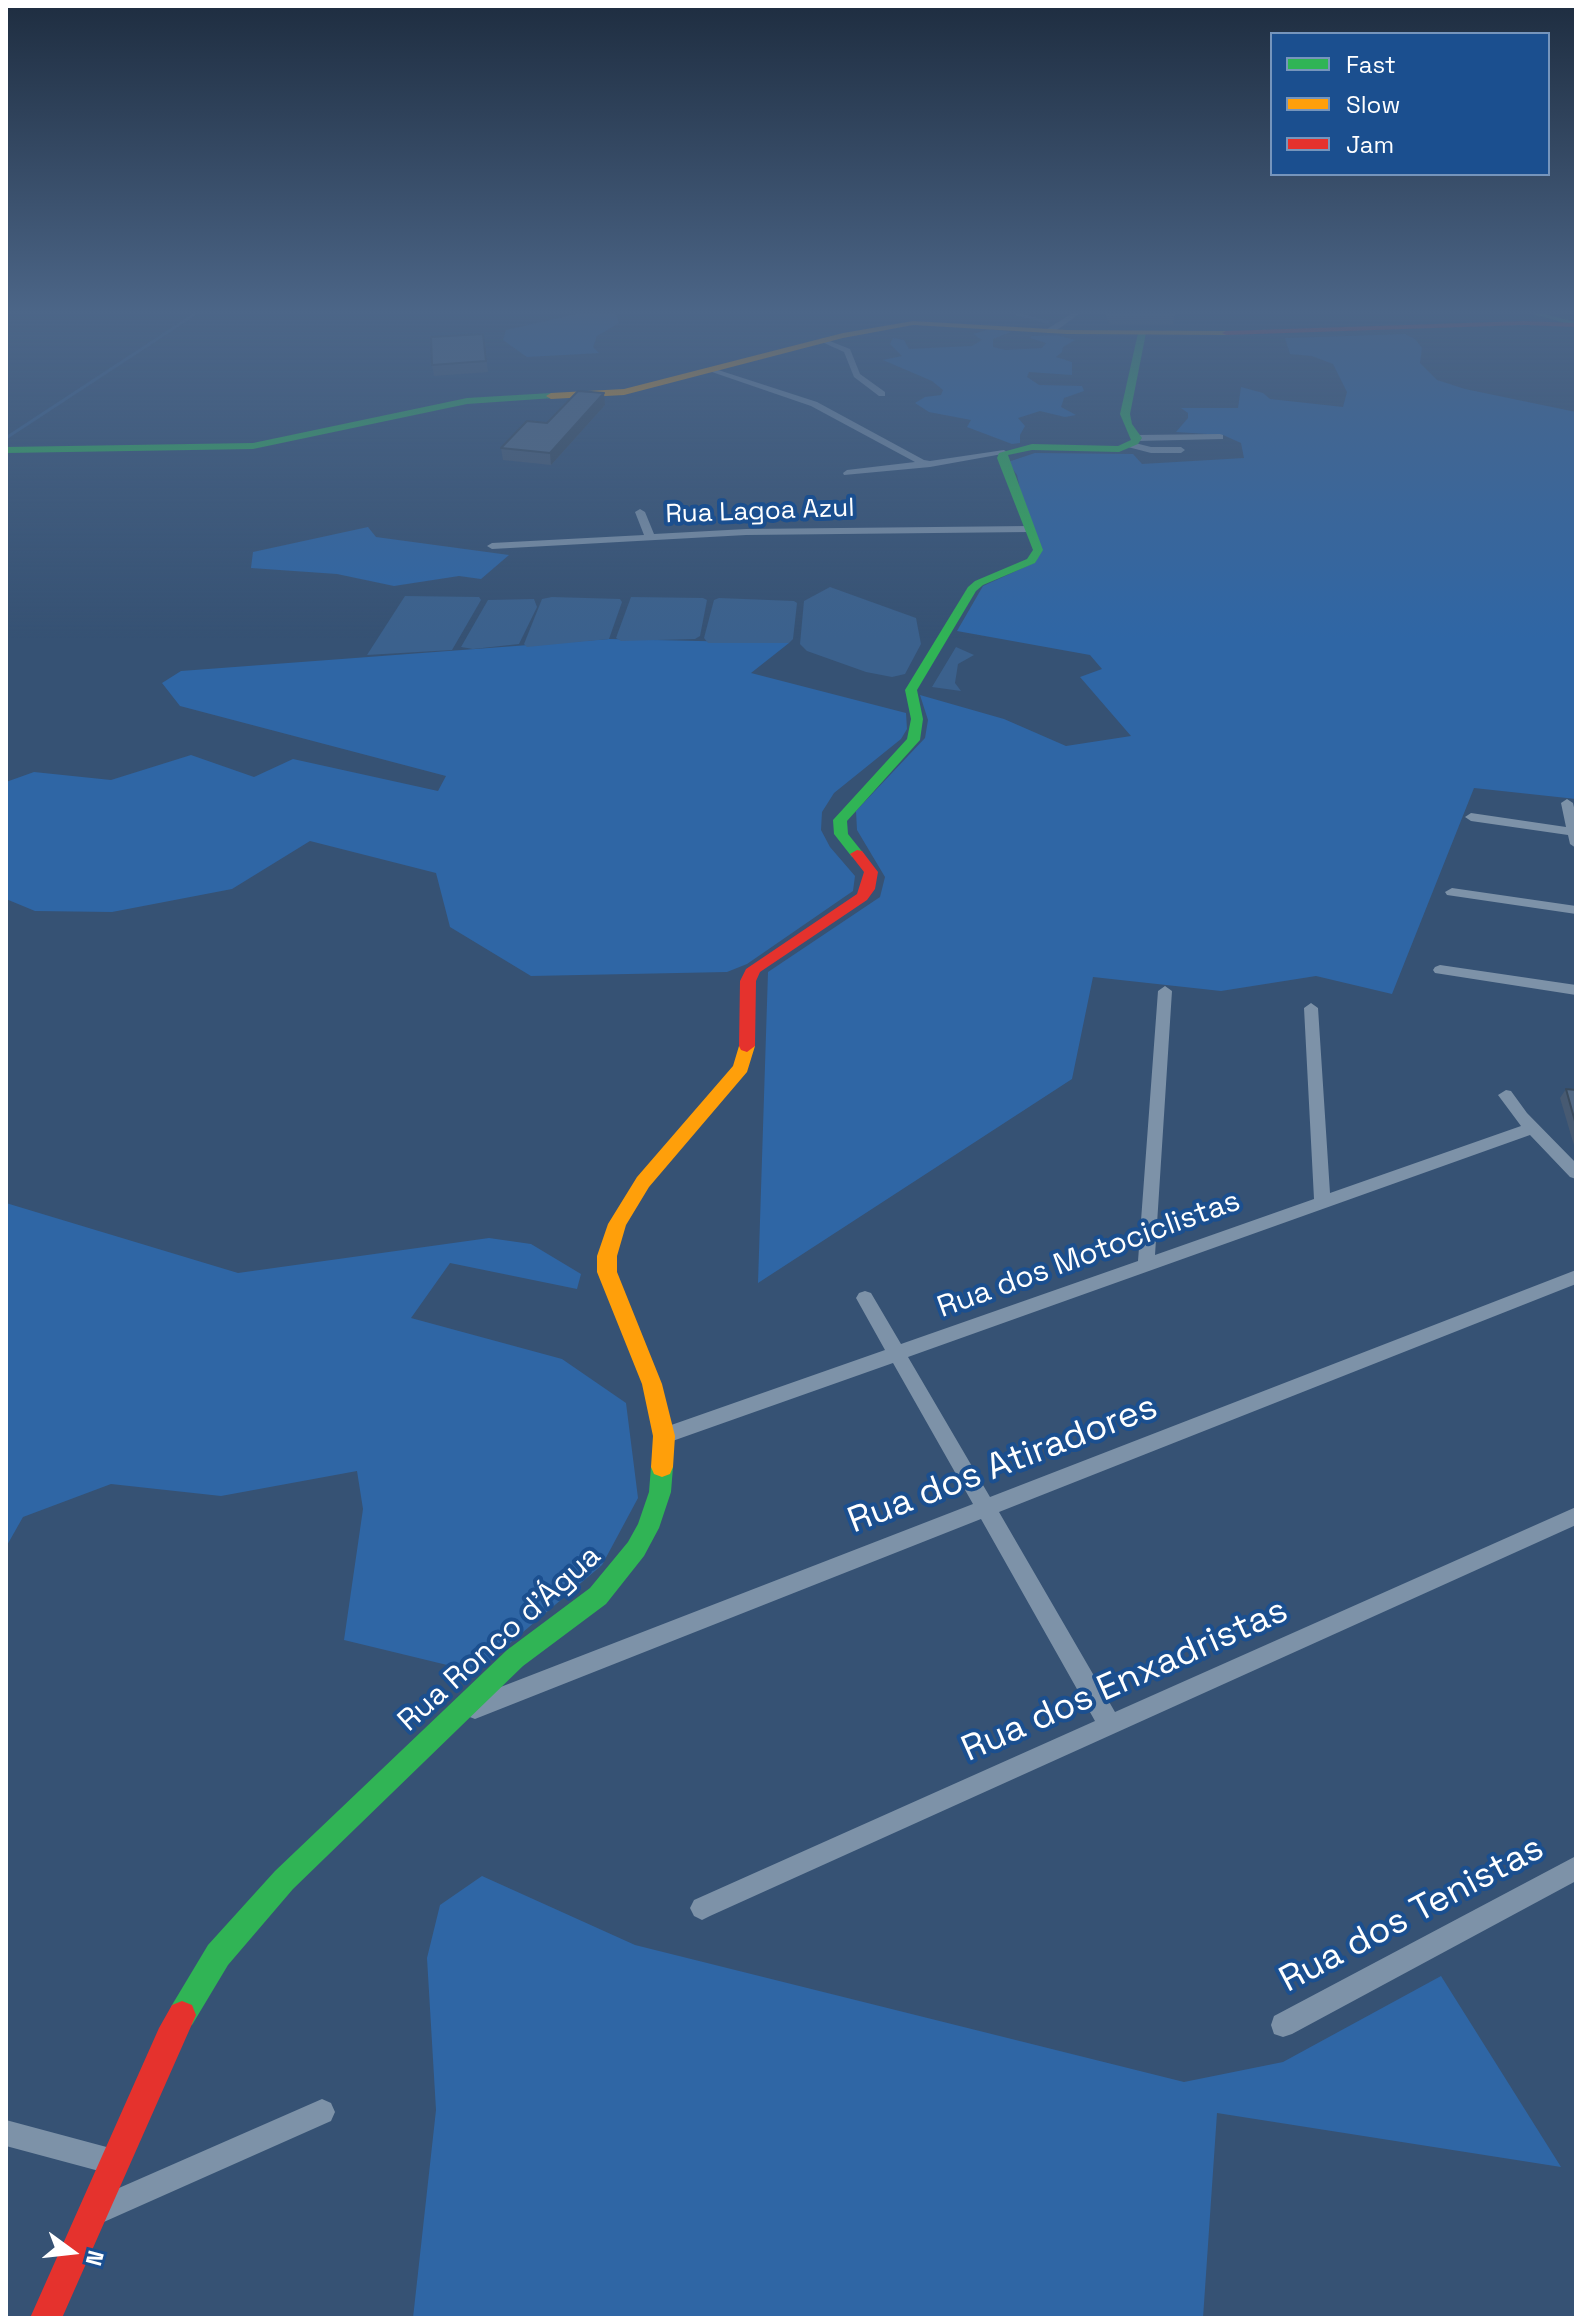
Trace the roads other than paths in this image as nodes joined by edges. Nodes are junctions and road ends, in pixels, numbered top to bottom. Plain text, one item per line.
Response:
1 (365, 422) edge
2 (846, 422) edge
3 (1128, 422) edge
4 (1220, 437) dead end
5 (1134, 442) junction
6 (6, 450) edge
7 (1181, 450) dead end
8 (1004, 453) junction
9 (930, 464) junction
10 (847, 473) dead end
11 (640, 512) dead end
12 (1029, 529) junction
13 (650, 537) junction
14 (492, 546) dead end
15 (1567, 803) dead end
16 (1471, 817) dead end
17 (1575, 836) edge
18 (1452, 892) dead end
19 (1576, 910) edge
20 (1440, 970) dead end
21 (1576, 990) edge
22 (1165, 991) dead end
23 (1311, 1008) dead end
24 (1506, 1095) dead end
25 (1532, 1128) junction
26 (1576, 1173) edge
27 (1322, 1203) junction
28 (1146, 1265) junction
29 (1576, 1277) edge
30 (865, 1298) dead end
31 (897, 1353) junction
32 (664, 1436) junction
33 (986, 1508) junction
34 (1576, 1516) edge
35 (455, 1716) junction
36 (1110, 1725) junction
37 (1576, 1868) edge
38 (702, 1908) dead end
39 (1283, 2025) dead end
40 (322, 2112) dead end
41 (6, 2133) edge
42 (114, 2162) junction
43 (92, 2214) junction
44 (46, 2318) edge

1 - 6 street
2 - 9 street
3 - 5 street
4 - 5 street
5 - 7 street
5 - 8 street
8 - 9 street
8 - 12 street, Rua Ronco d’Água
9 - 10 street
11 - 13 street
12 - 13 street, Rua Lagoa Azul
12 - 32 street, Rua Ronco d’Água
13 - 14 street, Rua Lagoa Azul
15 - 17 street
16 - 17 street
18 - 19 street
20 - 21 street
22 - 28 street
23 - 27 street
24 - 25 street
25 - 26 street
25 - 27 street, Rua dos Motociclistas
27 - 28 street, Rua dos Motociclistas
28 - 31 street, Rua dos Motociclistas
29 - 33 street, Rua dos Atiradores
30 - 31 street
31 - 32 street, Rua dos Motociclistas
31 - 33 street
32 - 35 street, Rua Ronco d’Água
33 - 35 street, Rua dos Atiradores
33 - 36 street
34 - 36 street, Rua dos Enxadristas
35 - 42 street, Rua Ronco d’Água
36 - 38 street, Rua dos Enxadristas
37 - 39 street, Rua dos Tenistas
40 - 43 street
41 - 42 street
42 - 43 street, Rua Ronco d’Água
43 - 44 street, Rua Ronco d’Água

